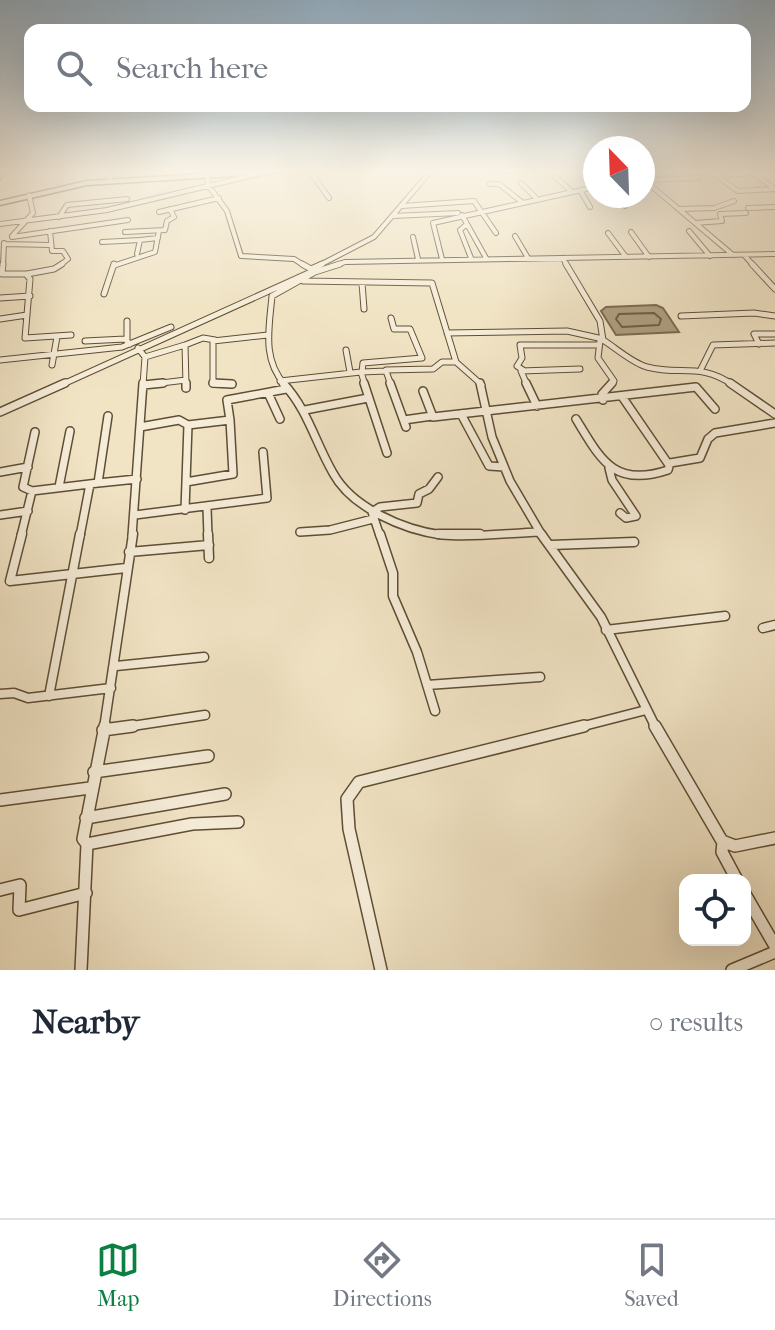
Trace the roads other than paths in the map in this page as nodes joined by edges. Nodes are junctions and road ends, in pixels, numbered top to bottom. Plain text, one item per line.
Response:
1 (29, 216) edge
2 (63, 216) edge
3 (174, 216) edge
4 (229, 216) edge
5 (393, 216) edge
6 (458, 216) edge
7 (465, 216) edge
8 (486, 216) edge
9 (688, 216) edge
10 (721, 216) edge
11 (59, 217) joint
12 (128, 220) dead end
13 (26, 221) junction
14 (695, 223) junction
15 (0, 224) edge
16 (467, 224) junction
17 (50, 231) junction
18 (159, 231) junction
19 (689, 231) dead end
20 (125, 232) dead end
21 (631, 232) dead end
22 (496, 233) dead end
23 (608, 233) dead end
24 (515, 236) dead end
25 (12, 237) junction
26 (413, 237) dead end
27 (158, 238) junction
28 (140, 240) junction
29 (102, 242) dead end
30 (2, 244) edge
31 (50, 245) junction
32 (137, 254) junction
33 (775, 254) edge
34 (733, 255) junction
35 (744, 255) junction
36 (710, 256) junction
37 (626, 257) junction
38 (649, 257) junction
39 (471, 258) junction
40 (486, 258) junction
41 (528, 258) junction
42 (563, 258) junction
43 (418, 259) junction
44 (442, 259) junction
45 (0, 266) edge
46 (313, 271) junction
47 (27, 274) junction
48 (300, 281) junction
49 (362, 283) junction
50 (775, 289) edge
51 (104, 294) dead end
52 (30, 296) junction
53 (0, 298) edge
54 (364, 309) dead end
55 (27, 315) junction
56 (681, 316) dead end
57 (775, 316) edge
58 (391, 318) dead end
59 (0, 319) edge
60 (127, 321) dead end
61 (171, 327) dead end
62 (447, 333) junction
63 (775, 334) edge
64 (71, 335) dead end
65 (268, 335) junction
66 (57, 337) junction
67 (215, 340) junction
68 (85, 341) dead end
69 (600, 341) junction
70 (775, 343) edge
71 (759, 344) junction
72 (185, 345) junction
73 (136, 348) junction
74 (346, 350) dead end
75 (54, 353) junction
76 (0, 360) edge
77 (456, 362) junction
78 (52, 365) dead end
79 (580, 369) dead end
80 (701, 369) junction
81 (386, 370) junction
82 (523, 370) junction
83 (350, 372) junction
84 (362, 372) junction
85 (232, 384) dead end
86 (143, 385) junction
87 (283, 385) junction
88 (423, 391) dead end
89 (268, 393) junction
90 (368, 398) junction
91 (623, 398) junction
92 (603, 400) junction
93 (537, 406) junction
94 (715, 409) dead end
95 (305, 410) junction
96 (0, 412) edge
97 (486, 412) junction
98 (461, 414) junction
99 (775, 414) edge
100 (108, 416) dead end
101 (432, 416) junction
102 (280, 419) dead end
103 (576, 419) dead end
104 (230, 420) junction
105 (775, 423) edge
106 (188, 425) junction
107 (140, 427) junction
108 (70, 431) dead end
109 (35, 432) dead end
110 (263, 452) dead end
111 (387, 453) dead end
112 (669, 465) junction
113 (28, 467) junction
114 (504, 467) junction
115 (609, 468) junction
116 (0, 472) edge
117 (438, 477) dead end
118 (137, 479) junction
119 (186, 482) junction
120 (94, 484) junction
121 (59, 487) junction
122 (32, 491) junction
123 (207, 508) junction
124 (185, 510) junction
125 (28, 511) junction
126 (620, 513) dead end
127 (0, 515) edge
128 (135, 515) junction
129 (372, 516) junction
130 (300, 532) dead end
131 (540, 532) junction
132 (634, 542) dead end
133 (209, 545) junction
134 (551, 545) junction
135 (129, 552) junction
136 (209, 558) dead end
137 (126, 568) junction
138 (70, 574) junction
139 (3, 585) edge
140 (725, 616) dead end
141 (775, 625) edge
142 (763, 628) dead end
143 (606, 630) junction
144 (204, 657) dead end
145 (116, 666) junction
146 (540, 677) dead end
147 (427, 685) junction
148 (111, 688) junction
149 (0, 694) edge
150 (49, 696) junction
151 (646, 710) junction
152 (435, 711) dead end
153 (205, 715) dead end
154 (103, 730) junction
155 (208, 756) dead end
156 (94, 772) junction
157 (90, 788) junction
158 (225, 794) dead end
159 (0, 800) edge
160 (86, 818) junction
161 (238, 822) dead end
162 (775, 838) edge
163 (723, 842) junction
164 (87, 844) junction
165 (734, 874) edge
166 (0, 890) edge
167 (86, 893) junction
168 (751, 905) edge
169 (775, 949) edge
170 (81, 970) edge
171 (381, 970) edge
172 (732, 970) edge

1 - 13 street
2 - 11 street
3 - 18 street
4 - 46 street
5 - 46 street
6 - 44 street
7 - 16 street
8 - 22 street
9 - 14 street
10 - 14 street
11 - 13 street
12 - 17 street
13 - 15 street
13 - 25 street
14 - 34 street
16 - 39 street
16 - 40 street
17 - 25 street
17 - 31 street
18 - 20 street
18 - 27 street
19 - 36 street
21 - 38 street
23 - 37 street
24 - 41 street
25 - 30 street
26 - 43 street
27 - 28 street
27 - 32 street
28 - 29 street
28 - 32 street
30 - 31 street
30 - 45 street
31 - 47 street
32 - 51 street
33 - 35 street
34 - 35 street
34 - 36 street
35 - 50 street
36 - 38 street
37 - 38 street
37 - 42 street
39 - 40 street
39 - 44 street
40 - 41 street
41 - 42 street
42 - 69 street
43 - 44 street
43 - 46 street
45 - 47 street
46 - 48 street
46 - 73 street
47 - 52 street
48 - 49 street
48 - 65 street
49 - 54 street
49 - 62 street
52 - 53 street
52 - 55 street
55 - 59 street
55 - 66 street
56 - 57 street
58 - 84 street
60 - 73 street
61 - 73 street
62 - 69 street
62 - 77 street
63 - 71 street
64 - 66 street
65 - 67 street
65 - 87 street
66 - 75 street
67 - 72 street
67 - 85 street
68 - 73 street
69 - 80 street
69 - 82 street
69 - 92 street
70 - 71 street
71 - 80 street
72 - 73 street
72 - 86 street
73 - 75 street
73 - 86 street
73 - 96 street
74 - 83 street
75 - 76 street
75 - 78 street
77 - 81 street
77 - 97 street
79 - 82 street
80 - 99 street
81 - 84 street
81 - 101 street
82 - 93 street
83 - 84 street
83 - 87 street
84 - 90 street
86 - 107 street
87 - 89 street
87 - 95 street
88 - 101 street
89 - 102 street
89 - 104 street
90 - 95 street
90 - 111 street
91 - 92 street
91 - 94 street
91 - 112 street
92 - 93 street
93 - 97 street
95 - 129 street
97 - 98 street
97 - 114 street
98 - 101 street
98 - 114 street
100 - 120 street
103 - 115 street
104 - 106 street
104 - 119 street
105 - 112 street
106 - 107 street
106 - 119 street
107 - 118 street
108 - 121 street
109 - 113 street
110 - 123 street
112 - 115 street
113 - 116 street
113 - 122 street
114 - 131 street
115 - 126 street
117 - 129 street
118 - 120 street
118 - 128 street
119 - 124 street
120 - 121 street
120 - 138 street
121 - 122 street
122 - 125 street
123 - 124 street
123 - 133 street
124 - 128 street
125 - 127 street
125 - 139 street
128 - 135 street
129 - 130 street
129 - 131 street
129 - 147 street
131 - 134 street
132 - 134 street
133 - 135 street
133 - 136 street
134 - 143 street
135 - 137 street
137 - 138 street
137 - 145 street
138 - 139 street
138 - 150 street
140 - 143 street
141 - 142 street
143 - 151 street
144 - 145 street
145 - 148 street
146 - 147 street
147 - 152 street
148 - 150 street
148 - 154 street
149 - 150 street
151 - 163 street
151 - 171 street
153 - 154 street
154 - 156 street
155 - 156 street
156 - 157 street
157 - 159 street
157 - 160 street
158 - 160 street
160 - 164 street
161 - 164 street
162 - 163 street
163 - 165 street
164 - 167 street
166 - 167 street
167 - 170 street
168 - 169 street
169 - 172 street

